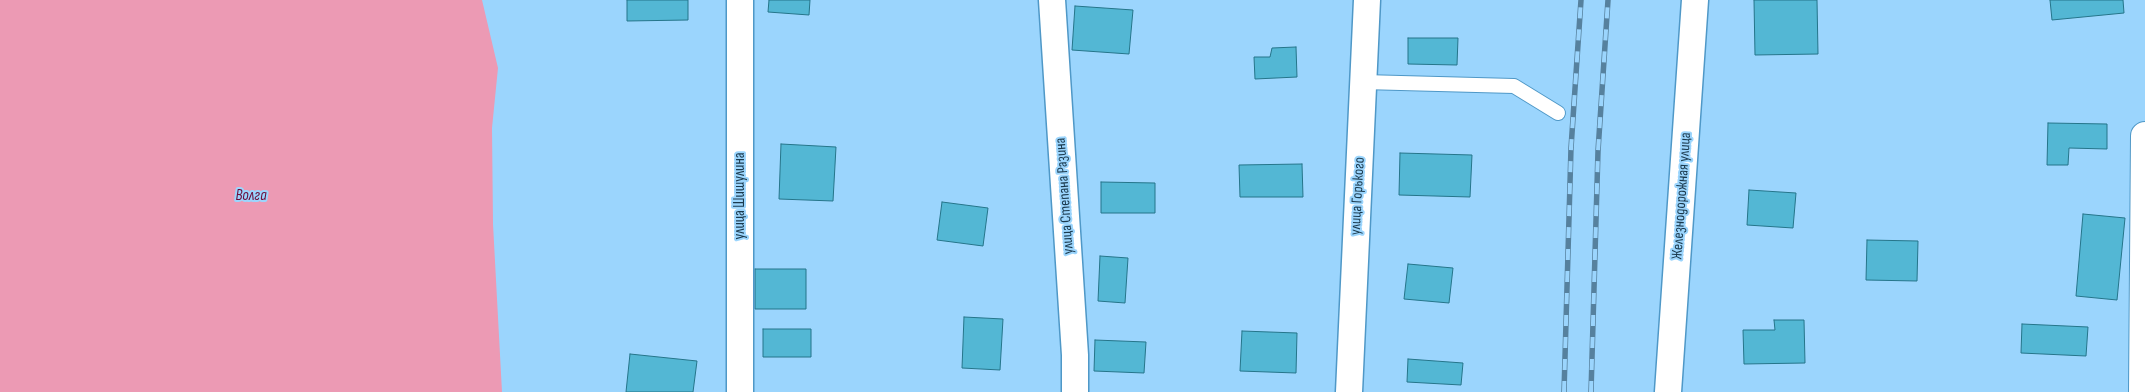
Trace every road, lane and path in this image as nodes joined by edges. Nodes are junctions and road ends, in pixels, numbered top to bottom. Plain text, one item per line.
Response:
1 (740, 0) edge
2 (1052, 0) edge
3 (1367, 0) edge
4 (1695, 0) edge
5 (1363, 82) junction
6 (1558, 113) dead end
7 (2145, 136) edge
8 (740, 392) edge
9 (1075, 392) edge
10 (1349, 392) edge
11 (1668, 392) edge
12 (2143, 392) edge

1 - 8 street, улица Шишулина
2 - 9 street, улица Степана Разина
3 - 5 street, улица Горького
4 - 11 street, Железнодорожная улица
5 - 6 lane
5 - 10 street, улица Горького
7 - 12 main road

